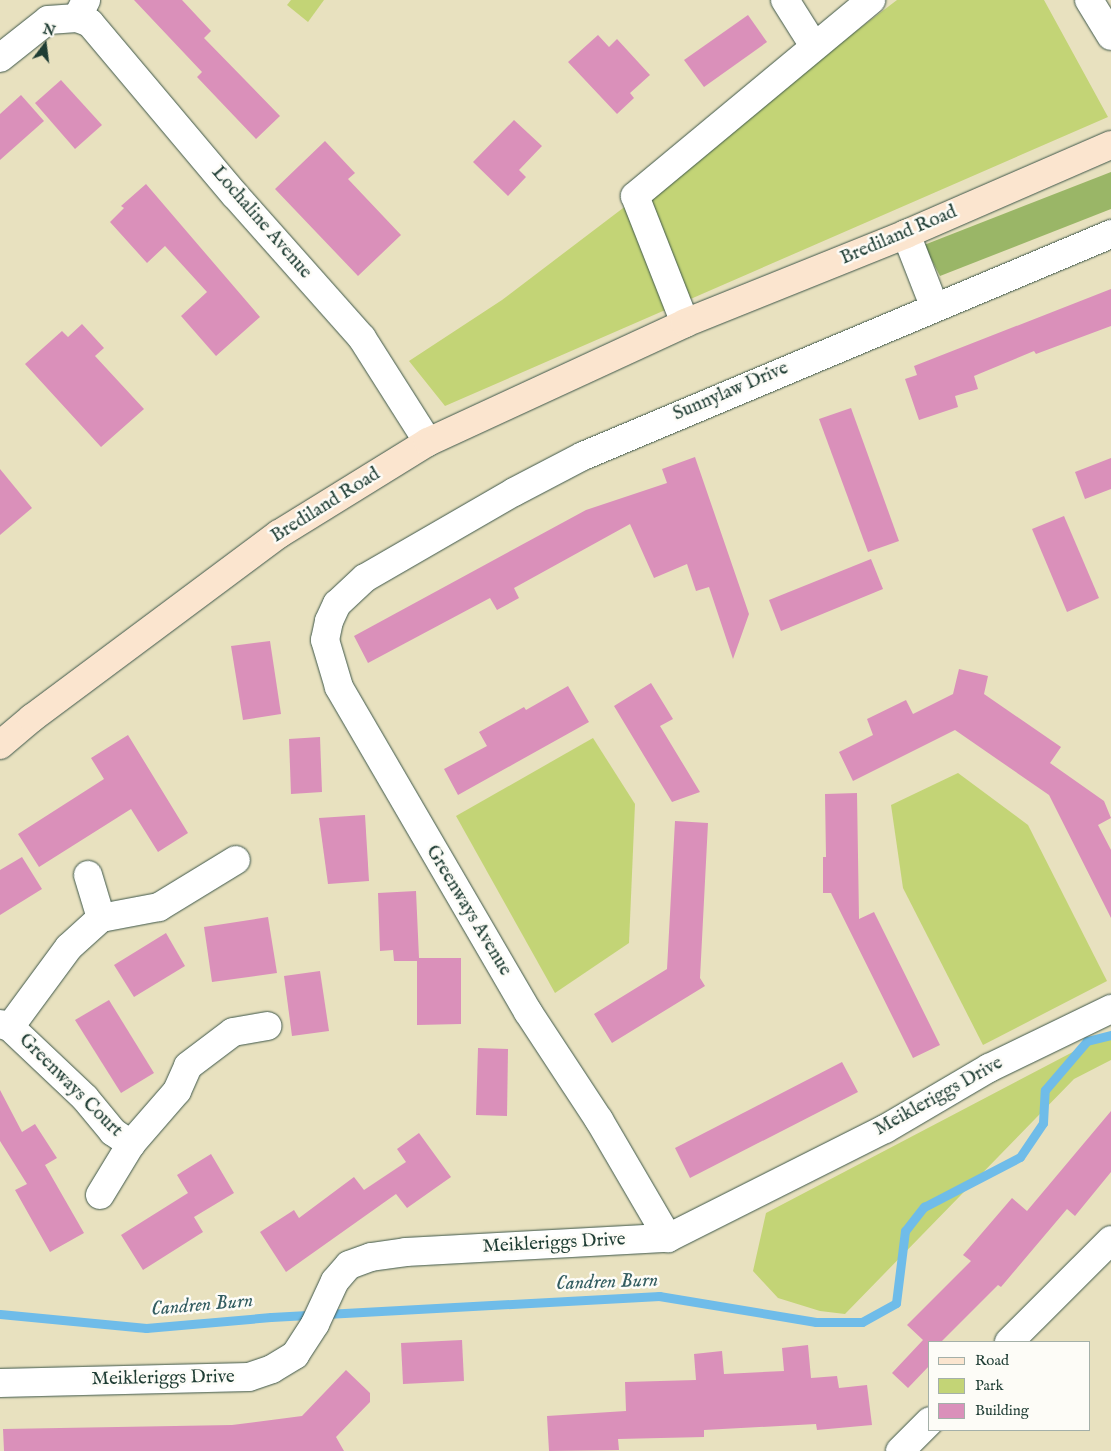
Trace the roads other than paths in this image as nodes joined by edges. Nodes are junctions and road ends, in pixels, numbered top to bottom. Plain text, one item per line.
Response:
1 (785, 0) edge
2 (871, 0) edge
3 (1089, 0) edge
4 (82, 9) edge
5 (1111, 36) edge
6 (814, 46) junction
7 (0, 58) edge
8 (1111, 145) edge
9 (906, 234) junction
10 (1111, 234) edge
11 (934, 306) junction
12 (685, 323) junction
13 (428, 442) junction
14 (365, 578) joint
15 (0, 745) edge
16 (236, 860) dead end
17 (88, 875) dead end
18 (101, 918) junction
19 (1111, 1008) edge
20 (5, 1025) edge
21 (267, 1026) dead end
22 (131, 1144) junction
23 (100, 1195) dead end
24 (668, 1238) junction
25 (1111, 1240) edge
26 (1010, 1341) edge
27 (0, 1382) edge
28 (928, 1423) edge
29 (900, 1451) edge

1 - 6 street
2 - 6 street
3 - 5 street
4 - 7 street
4 - 13 street, Lochaline Avenue
6 - 12 street
8 - 9 street, Brediland Road
9 - 11 street
9 - 12 street, Brediland Road
10 - 11 street, Sunnylaw Drive
11 - 14 street, Sunnylaw Drive
12 - 13 street, Brediland Road
13 - 15 street, Brediland Road
14 - 24 street, Greenways Avenue
16 - 18 street
17 - 18 street
18 - 20 street, Greenways Court
19 - 24 street, Meikleriggs Drive
20 - 22 street, Greenways Court
21 - 22 street, Greenways Court
22 - 23 street, Greenways Court
24 - 27 street, Meikleriggs Drive
25 - 26 street
28 - 29 street

